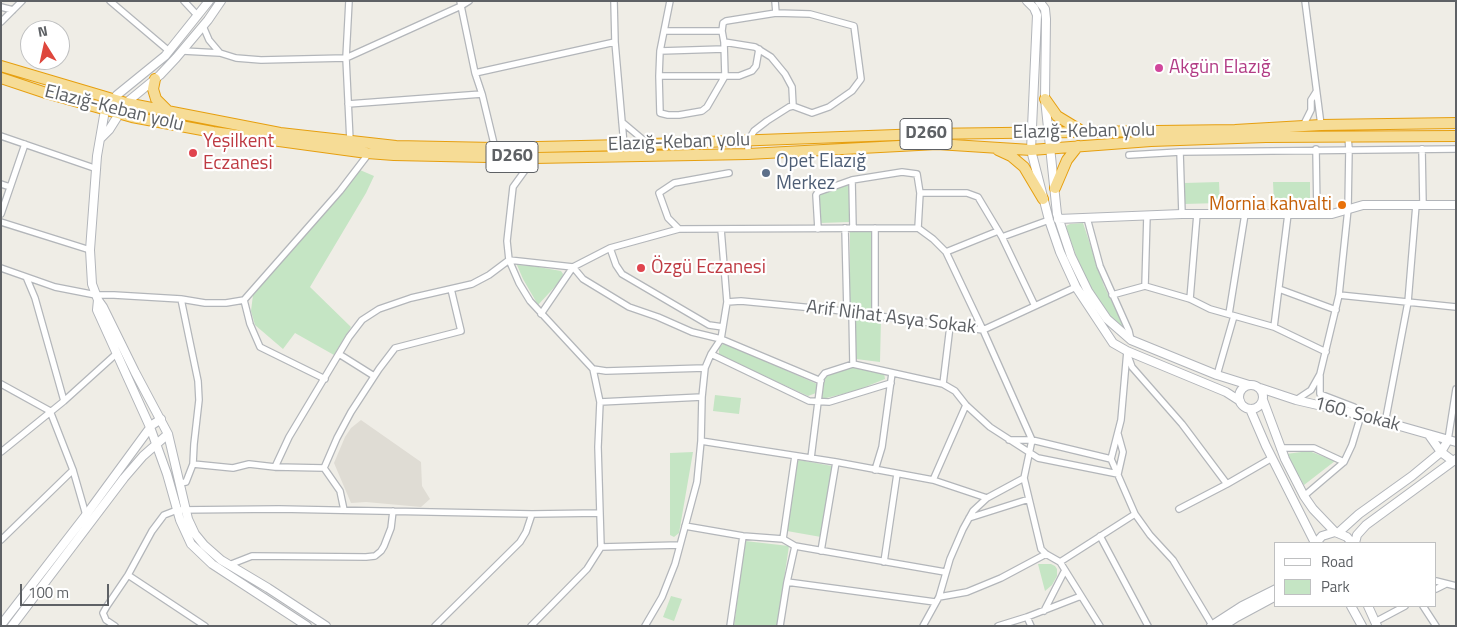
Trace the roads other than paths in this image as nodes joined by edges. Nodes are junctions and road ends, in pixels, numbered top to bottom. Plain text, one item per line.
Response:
1 (22, 1) edge
2 (110, 1) edge
3 (184, 1) edge
4 (209, 1) edge
5 (221, 1) edge
6 (349, 1) edge
7 (469, 1) edge
8 (614, 1) edge
9 (670, 1) edge
10 (775, 1) edge
11 (1027, 1) edge
12 (1039, 1) edge
13 (1305, 1) edge
14 (461, 4) edge
15 (1, 7) edge
16 (13, 10) junction
17 (776, 13) junction
18 (198, 16) junction
19 (1, 22) edge
20 (203, 26) junction
21 (722, 30) junction
22 (664, 31) junction
23 (615, 42) junction
24 (724, 46) junction
25 (759, 49) junction
26 (169, 51) junction
27 (182, 51) junction
28 (660, 51) junction
29 (220, 53) junction
30 (346, 58) junction
31 (1, 66) edge
32 (474, 74) junction
33 (659, 76) junction
34 (725, 76) junction
35 (1, 78) edge
36 (155, 79) junction
37 (1316, 92) junction
38 (482, 94) junction
39 (113, 99) junction
40 (1045, 99) junction
41 (126, 103) junction
42 (348, 104) junction
43 (793, 106) junction
44 (105, 110) junction
45 (170, 112) junction
46 (119, 114) junction
47 (622, 122) junction
48 (1456, 123) edge
49 (1302, 126) junction
50 (1321, 126) junction
51 (1032, 132) junction
52 (1049, 132) junction
53 (1084, 132) junction
54 (1, 136) edge
55 (1456, 136) edge
56 (1348, 137) junction
57 (101, 138) junction
58 (350, 141) junction
59 (748, 141) junction
60 (25, 144) junction
61 (649, 144) junction
62 (624, 145) junction
63 (1078, 146) junction
64 (990, 147) junction
65 (495, 148) junction
66 (1050, 148) junction
67 (1316, 149) junction
68 (1349, 149) junction
69 (1422, 149) junction
70 (1456, 149) edge
71 (1031, 150) junction
72 (1180, 152) junction
73 (366, 153) junction
74 (748, 154) junction
75 (1129, 155) dead end
76 (534, 158) junction
77 (96, 169) junction
78 (729, 173) dead end
79 (852, 180) junction
80 (1, 184) edge
81 (10, 187) junction
82 (1055, 188) junction
83 (920, 193) junction
84 (1043, 199) junction
85 (1420, 205) junction
86 (1456, 205) edge
87 (1348, 209) junction
88 (1, 214) edge
89 (1182, 214) junction
90 (1197, 214) junction
91 (1245, 214) junction
92 (1288, 214) junction
93 (1317, 214) junction
94 (1147, 215) junction
95 (1087, 218) junction
96 (1058, 219) junction
97 (1049, 220) junction
98 (1, 222) edge
99 (845, 228) junction
100 (853, 228) junction
101 (875, 228) junction
102 (918, 228) junction
103 (679, 229) junction
104 (722, 229) junction
105 (818, 229) junction
106 (1000, 234) junction
107 (610, 248) junction
108 (90, 250) junction
109 (946, 252) junction
110 (509, 260) junction
111 (573, 267) junction
112 (1, 268) edge
113 (27, 278) junction
114 (1145, 286) junction
115 (1076, 287) junction
116 (451, 289) junction
117 (1279, 290) junction
118 (1112, 295) junction
119 (1339, 295) junction
120 (97, 298) junction
121 (181, 299) junction
122 (1190, 299) junction
123 (244, 300) junction
124 (727, 302) junction
125 (1408, 302) junction
126 (1035, 306) junction
127 (1456, 307) edge
128 (1336, 310) junction
129 (849, 313) junction
130 (540, 314) junction
131 (1231, 315) junction
132 (875, 316) junction
133 (950, 326) junction
134 (723, 327) junction
135 (1274, 327) junction
136 (983, 330) junction
137 (721, 339) junction
138 (1131, 340) junction
139 (1126, 351) junction
140 (1326, 352) junction
141 (116, 354) junction
142 (339, 354) junction
143 (710, 354) junction
144 (853, 364) junction
145 (1132, 367) junction
146 (704, 368) junction
147 (593, 369) junction
148 (1125, 369) junction
149 (892, 372) junction
150 (1217, 374) junction
151 (1320, 374) junction
152 (374, 376) junction
153 (325, 379) junction
154 (821, 381) junction
155 (891, 383) junction
156 (1, 384) edge
157 (943, 384) junction
158 (1249, 385) junction
159 (1260, 388) junction
160 (1456, 389) edge
161 (1285, 396) junction
162 (702, 397) junction
163 (1263, 399) junction
164 (1296, 400) junction
165 (64, 401) junction
166 (818, 401) junction
167 (1240, 401) junction
168 (600, 402) junction
169 (966, 404) junction
170 (1250, 409) junction
171 (50, 411) junction
172 (1361, 415) junction
173 (161, 419) junction
174 (1385, 423) junction
175 (150, 427) junction
176 (1118, 433) junction
177 (168, 434) junction
178 (1429, 434) junction
179 (1009, 440) junction
180 (1032, 440) junction
181 (701, 441) junction
182 (1452, 441) edge
183 (156, 444) junction
184 (1280, 448) junction
185 (1, 452) edge
186 (1029, 452) junction
187 (1441, 452) junction
188 (795, 456) junction
189 (811, 458) junction
190 (1272, 458) junction
191 (1111, 459) junction
192 (1455, 460) edge
193 (836, 462) junction
194 (1344, 462) junction
195 (194, 464) junction
196 (275, 467) junction
197 (324, 468) junction
198 (73, 470) junction
199 (876, 470) junction
200 (897, 474) junction
201 (1118, 474) junction
202 (1024, 478) junction
203 (933, 480) junction
204 (180, 483) junction
205 (1227, 484) junction
206 (1304, 496) junction
207 (987, 498) junction
208 (1029, 499) junction
209 (186, 509) junction
210 (1179, 509) dead end
211 (177, 510) junction
212 (344, 510) junction
213 (393, 511) junction
214 (600, 513) junction
215 (532, 514) junction
216 (1135, 514) junction
217 (86, 515) junction
218 (969, 518) junction
219 (685, 526) junction
220 (1337, 532) junction
221 (743, 536) junction
222 (1100, 536) junction
223 (783, 539) junction
224 (1, 540) edge
225 (1315, 542) edge
226 (1317, 542) edge
227 (1353, 542) edge
228 (1354, 542) edge
229 (680, 545) junction
230 (795, 546) junction
231 (601, 547) junction
232 (821, 551) junction
233 (1046, 554) junction
234 (884, 562) junction
235 (1060, 562) junction
236 (229, 565) junction
237 (1065, 570) junction
238 (945, 572) junction
239 (128, 576) junction
240 (1437, 581) edge
241 (787, 582) junction
242 (1446, 584) junction
243 (1456, 586) edge
244 (1437, 588) edge
245 (1274, 590) edge
246 (1081, 596) junction
247 (1274, 597) edge
248 (937, 599) junction
249 (1352, 607) edge
250 (1368, 607) edge
251 (1403, 607) edge
252 (1424, 607) edge
253 (1044, 611) junction
254 (1027, 617) junction
255 (1376, 624) edge
256 (1, 625) edge
257 (532, 625) edge
258 (1212, 625) edge
259 (1224, 625) edge
260 (12, 626) edge
261 (115, 626) edge
262 (205, 626) edge
263 (307, 626) edge
264 (326, 626) edge
265 (435, 626) edge
266 (536, 626) edge
267 (645, 626) edge
268 (730, 626) edge
269 (780, 626) edge
270 (923, 626) edge
271 (998, 626) edge
272 (1031, 626) edge
273 (1100, 626) edge
274 (1148, 626) edge
275 (1362, 626) edge
276 (1436, 626) edge

1 - 16 street
2 - 26 street
3 - 18 street
4 - 18 main road
5 - 20 main road
6 - 30 street
7 - 14 street
8 - 23 street
9 - 22 street
10 - 17 street
11 - 51 main road
12 - 40 main road
13 - 37 street
14 - 30 street
14 - 32 street
15 - 16 street
16 - 19 street
17 - 21 street
17 - 43 street
18 - 26 main road
20 - 27 main road
20 - 29 street
21 - 22 street
21 - 24 street
22 - 28 street
23 - 32 street
23 - 47 street
24 - 25 street
24 - 28 street
24 - 34 street
25 - 34 street
25 - 43 street
26 - 39 main road
27 - 29 street
27 - 36 main road
28 - 33 street
29 - 30 street
30 - 42 street
31 - 39 highway, Elazığ-Keban yolu / D260
32 - 38 street
33 - 34 street
33 - 34 street
35 - 44 highway, Elazığ-Keban yolu / D260
36 - 41 main road
36 - 45 highway
37 - 49 street
37 - 50 street
38 - 42 street
38 - 65 street
39 - 41 highway, Elazığ-Keban yolu / D260
39 - 44 main road
40 - 52 main road
40 - 53 highway
41 - 45 highway, Elazığ-Keban yolu / D260
41 - 46 main road
42 - 58 street
43 - 59 street
44 - 46 highway, Elazığ-Keban yolu / D260
44 - 57 main road
45 - 58 highway, Elazığ-Keban yolu / D260
46 - 57 main road
46 - 73 highway, Elazığ-Keban yolu / D260
47 - 61 street
47 - 62 street
48 - 50 highway, Elazığ-Keban yolu / D260
49 - 50 highway, Elazığ-Keban yolu / D260
49 - 53 highway, Elazığ-Keban yolu / D260
51 - 52 highway, Elazığ-Keban yolu / D260
51 - 59 highway, Elazığ-Keban yolu / D260
51 - 71 main road
52 - 53 highway, Elazığ-Keban yolu / D260
52 - 66 main road
54 - 60 street
55 - 56 highway, Elazığ-Keban yolu / D260
56 - 63 highway, Elazığ-Keban yolu / D260
56 - 68 street
57 - 77 main road
58 - 65 highway, Elazığ-Keban yolu / D260
59 - 61 highway, Elazığ-Keban yolu / D260
59 - 74 street
60 - 77 street
60 - 81 street
61 - 62 highway, Elazığ-Keban yolu / D260
62 - 65 highway, Elazığ-Keban yolu / D260
63 - 66 highway, Elazığ-Keban yolu / D260
63 - 82 highway
64 - 71 highway, Elazığ-Keban yolu / D260
64 - 74 highway, Elazığ-Keban yolu / D260
64 - 84 highway
66 - 71 highway, Elazığ-Keban yolu / D260
66 - 82 main road
67 - 68 street
67 - 72 street
67 - 93 street
68 - 69 street
68 - 87 street
69 - 70 street
69 - 85 street
71 - 84 main road
72 - 75 street
72 - 89 street
73 - 76 highway, Elazığ-Keban yolu / D260
73 - 123 street
74 - 76 highway, Elazığ-Keban yolu / D260
76 - 110 street
77 - 108 main road
78 - 103 street
79 - 83 street
79 - 100 street
79 - 105 street
80 - 81 street
81 - 88 street
82 - 96 main road
83 - 102 street
83 - 106 street
84 - 97 main road
85 - 86 main road
85 - 87 main road
85 - 125 street
87 - 93 main road
87 - 119 street
89 - 90 main road
89 - 94 main road
90 - 91 main road
90 - 122 street
91 - 92 main road
91 - 131 street
92 - 93 main road
92 - 117 street
94 - 95 main road
94 - 114 street
95 - 96 main road
95 - 118 street
96 - 138 main road
97 - 106 street
97 - 115 main road
98 - 108 street
99 - 100 street
99 - 105 street
99 - 129 street
100 - 101 street
101 - 102 street
101 - 132 street
102 - 109 street
103 - 104 street
103 - 107 street
104 - 105 street
104 - 124 street
106 - 109 street
106 - 126 street
107 - 111 street
107 - 134 street
108 - 120 main road
109 - 136 street
110 - 111 street
110 - 116 street
110 - 130 street
111 - 130 street
111 - 137 street
112 - 113 street
113 - 120 street
113 - 165 street
114 - 118 street
114 - 122 street
115 - 126 street, Arif Nihat Asya Sokak
115 - 139 main road
116 - 142 street
116 - 152 street
117 - 128 street
117 - 135 street
118 - 138 street
119 - 125 street
119 - 128 street
120 - 121 street
120 - 141 main road
120 - 173 main road
121 - 123 street
121 - 195 street
122 - 131 street
123 - 153 street
124 - 129 street, Arif Nihat Asya Sokak
124 - 134 street
125 - 127 street
125 - 174 street
126 - 136 street, Arif Nihat Asya Sokak
128 - 140 street
129 - 132 street, Arif Nihat Asya Sokak
129 - 144 street
130 - 147 street
131 - 135 street
131 - 150 street
132 - 133 street, Arif Nihat Asya Sokak
133 - 136 street, Arif Nihat Asya Sokak
133 - 157 street
134 - 137 street
135 - 140 street
136 - 180 street
137 - 143 street
137 - 154 street
138 - 150 main road
139 - 145 street
139 - 148 street
139 - 167 main road
140 - 151 street
141 - 165 street
141 - 175 main road
142 - 152 street
142 - 153 street
143 - 146 street
143 - 166 street
144 - 149 street
144 - 154 street
145 - 148 street
145 - 205 street
146 - 147 street
146 - 162 street
147 - 168 street
148 - 176 street
149 - 155 street
149 - 157 street
150 - 158 main road
151 - 164 street
151 - 172 street
152 - 197 street
153 - 196 street
154 - 166 street
155 - 166 street
155 - 199 street
156 - 171 street
157 - 169 street
158 - 159 main road
158 - 167 main road
159 - 161 main road, 160. Sokak
159 - 163 main road
160 - 182 street
161 - 163 main road, 160. Sokak
161 - 164 main road, 160. Sokak
162 - 168 street
162 - 181 street
163 - 170 main road
163 - 184 main road
164 - 172 main road, 160. Sokak
165 - 171 street
166 - 189 street
167 - 170 main road
168 - 214 street
169 - 179 street
169 - 203 street
170 - 190 main road
171 - 185 street
171 - 198 street
172 - 174 main road, 160. Sokak
172 - 194 street
173 - 175 main road
173 - 177 main road
174 - 178 main road, 160. Sokak
175 - 183 main road
175 - 217 main road
176 - 191 street
176 - 201 street
177 - 183 main road
177 - 204 main road
178 - 182 main road, 160. Sokak
178 - 187 main road
179 - 180 street
179 - 186 street
180 - 186 street
180 - 191 street
181 - 188 street
181 - 219 street
182 - 187 main road
183 - 211 main road
183 - 260 main road
184 - 194 street
184 - 206 main road
186 - 201 street
186 - 202 street
187 - 192 main road
187 - 220 main road
188 - 189 street
188 - 223 street
189 - 193 street
190 - 205 street
190 - 225 main road
191 - 201 street
192 - 228 main road
193 - 199 street
193 - 232 street
194 - 206 street
195 - 196 street
195 - 204 street
196 - 197 street
197 - 212 street
198 - 217 street
198 - 224 street
199 - 200 street
200 - 203 street
200 - 234 street
201 - 216 street
202 - 207 street
202 - 208 street
203 - 207 street
204 - 209 main road
205 - 210 street
206 - 220 main road
207 - 218 street
208 - 218 street
208 - 233 street
209 - 211 street
209 - 212 street
209 - 236 main road
211 - 239 street
211 - 263 main road
212 - 213 street
213 - 215 street
213 - 236 street
214 - 215 street
214 - 231 street
215 - 265 street
216 - 222 street
216 - 258 street
217 - 256 main road
218 - 238 street
219 - 221 street
219 - 229 street
220 - 226 main road
220 - 227 main road
221 - 223 street
221 - 268 street
222 - 235 street
222 - 274 street
223 - 230 street
229 - 231 street
229 - 267 street
230 - 232 street
230 - 241 street
231 - 257 street
232 - 234 street
233 - 235 street
233 - 248 street
234 - 238 street
235 - 237 street
236 - 264 main road
237 - 246 street
237 - 253 street
238 - 248 street
239 - 261 street
239 - 262 street
240 - 242 street
241 - 248 street
241 - 269 street
242 - 243 street
242 - 244 street
245 - 258 main road
246 - 253 street
246 - 273 street
247 - 259 main road
248 - 270 street
249 - 275 main road
250 - 255 main road
251 - 255 street
252 - 276 street
253 - 254 street
254 - 271 street
254 - 272 street
257 - 266 street

